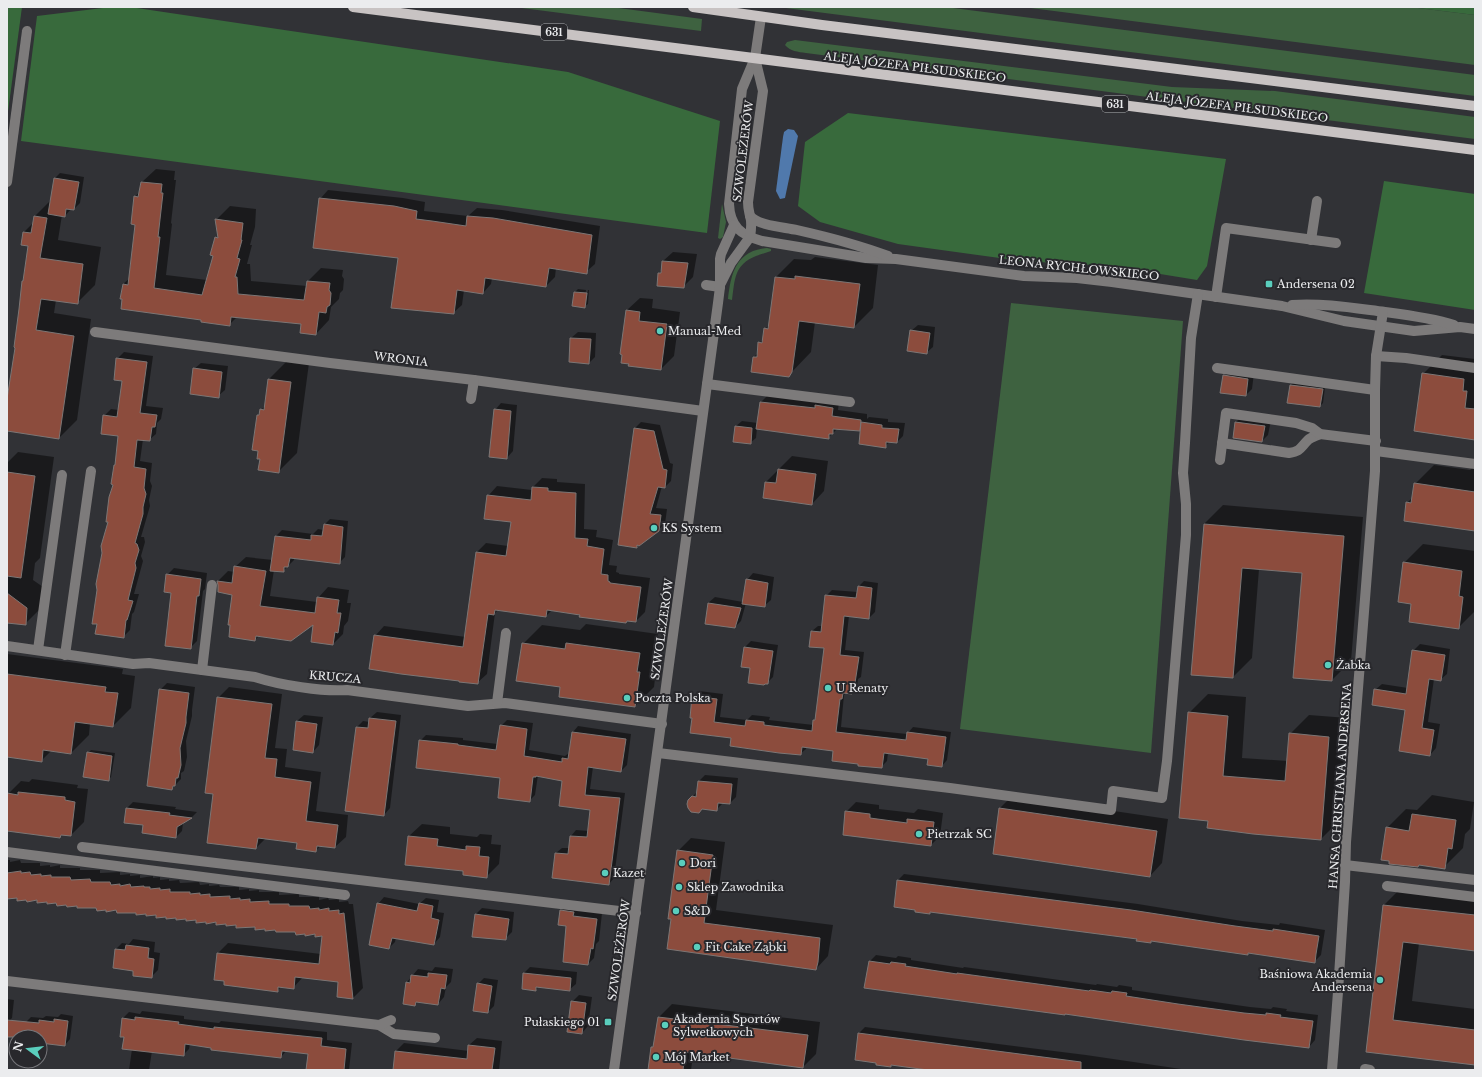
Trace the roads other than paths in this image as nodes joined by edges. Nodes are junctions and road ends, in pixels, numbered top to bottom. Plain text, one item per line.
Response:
1 (353, 7) edge
2 (692, 7) edge
3 (761, 17) junction
4 (27, 31) dead end
5 (755, 58) junction
6 (1475, 106) edge
7 (1475, 150) edge
8 (7, 182) edge
9 (1317, 200) dead end
10 (750, 216) junction
11 (734, 225) junction
12 (750, 237) junction
13 (1311, 240) junction
14 (1336, 243) dead end
15 (896, 259) junction
16 (706, 285) dead end
17 (720, 287) junction
18 (1198, 294) junction
19 (1216, 297) junction
20 (1282, 306) junction
21 (1383, 312) junction
22 (1380, 326) junction
23 (1460, 327) junction
24 (1475, 329) edge
25 (95, 332) dead end
26 (1376, 356) junction
27 (1217, 368) dead end
28 (1475, 368) edge
29 (474, 380) junction
30 (707, 384) junction
31 (1374, 390) junction
32 (471, 400) dead end
33 (850, 402) dead end
34 (703, 411) junction
35 (1320, 434) junction
36 (1222, 443) junction
37 (1376, 446) junction
38 (1220, 460) dead end
39 (1475, 464) edge
40 (91, 471) dead end
41 (62, 475) dead end
42 (212, 585) dead end
43 (506, 633) dead end
44 (7, 646) edge
45 (38, 650) junction
46 (65, 655) junction
47 (202, 670) junction
48 (497, 703) junction
49 (662, 724) junction
50 (658, 753) junction
51 (82, 847) dead end
52 (7, 852) edge
53 (1345, 865) junction
54 (1475, 880) edge
55 (1387, 886) dead end
56 (345, 895) dead end
57 (1475, 897) edge
58 (636, 913) junction
59 (7, 981) edge
60 (390, 1020) dead end
61 (379, 1025) junction
62 (435, 1038) dead end
63 (614, 1070) edge
64 (1332, 1070) edge

1 - 5 main road, ALEJA JÓZEFA PIŁSUDSKIEGO / 631
2 - 3 main road
3 - 5 street, SZWOLEŻERÓW
3 - 6 main road
4 - 8 street
5 - 7 main road, ALEJA JÓZEFA PIŁSUDSKIEGO / 631
5 - 10 street, SZWOLEŻERÓW
5 - 11 street, SZWOLEŻERÓW
9 - 13 street
10 - 12 street, SZWOLEŻERÓW
10 - 15 street, LEONA RYCHŁOWSKIEGO
11 - 12 street
11 - 17 street, SZWOLEŻERÓW
12 - 15 street, LEONA RYCHŁOWSKIEGO
12 - 17 street, SZWOLEŻERÓW
13 - 14 street
13 - 19 street
15 - 18 street, LEONA RYCHŁOWSKIEGO
16 - 17 street
17 - 30 street, SZWOLEŻERÓW
18 - 19 street, LEONA RYCHŁOWSKIEGO
18 - 50 street
19 - 20 street, LEONA RYCHŁOWSKIEGO
20 - 21 street, LEONA RYCHŁOWSKIEGO
20 - 22 street, LEONA RYCHŁOWSKIEGO
21 - 22 street, HANSA CHRISTIANA ANDERSENA
21 - 23 street, LEONA RYCHŁOWSKIEGO
22 - 23 street, LEONA RYCHŁOWSKIEGO
22 - 26 street, HANSA CHRISTIANA ANDERSENA
23 - 24 street, LEONA RYCHŁOWSKIEGO
25 - 29 street, WRONIA
26 - 28 street
26 - 31 street, HANSA CHRISTIANA ANDERSENA
27 - 31 street
29 - 32 street
29 - 34 street, WRONIA
30 - 33 street
30 - 34 street, SZWOLEŻERÓW
31 - 37 street, HANSA CHRISTIANA ANDERSENA
34 - 49 street, SZWOLEŻERÓW
35 - 36 street
35 - 36 street
35 - 37 street
36 - 38 street
37 - 39 street
37 - 53 street, HANSA CHRISTIANA ANDERSENA
40 - 46 street
41 - 45 street
42 - 47 street
43 - 48 street
44 - 45 street, KRUCZA
45 - 46 street, KRUCZA
46 - 47 street, KRUCZA
47 - 48 street, KRUCZA
48 - 49 street, KRUCZA
49 - 50 street, SZWOLEŻERÓW
50 - 58 street, SZWOLEŻERÓW
51 - 58 street
52 - 56 street
53 - 54 street
53 - 64 street, HANSA CHRISTIANA ANDERSENA
55 - 57 street
58 - 63 street, SZWOLEŻERÓW
59 - 61 street
60 - 61 street
61 - 62 street

